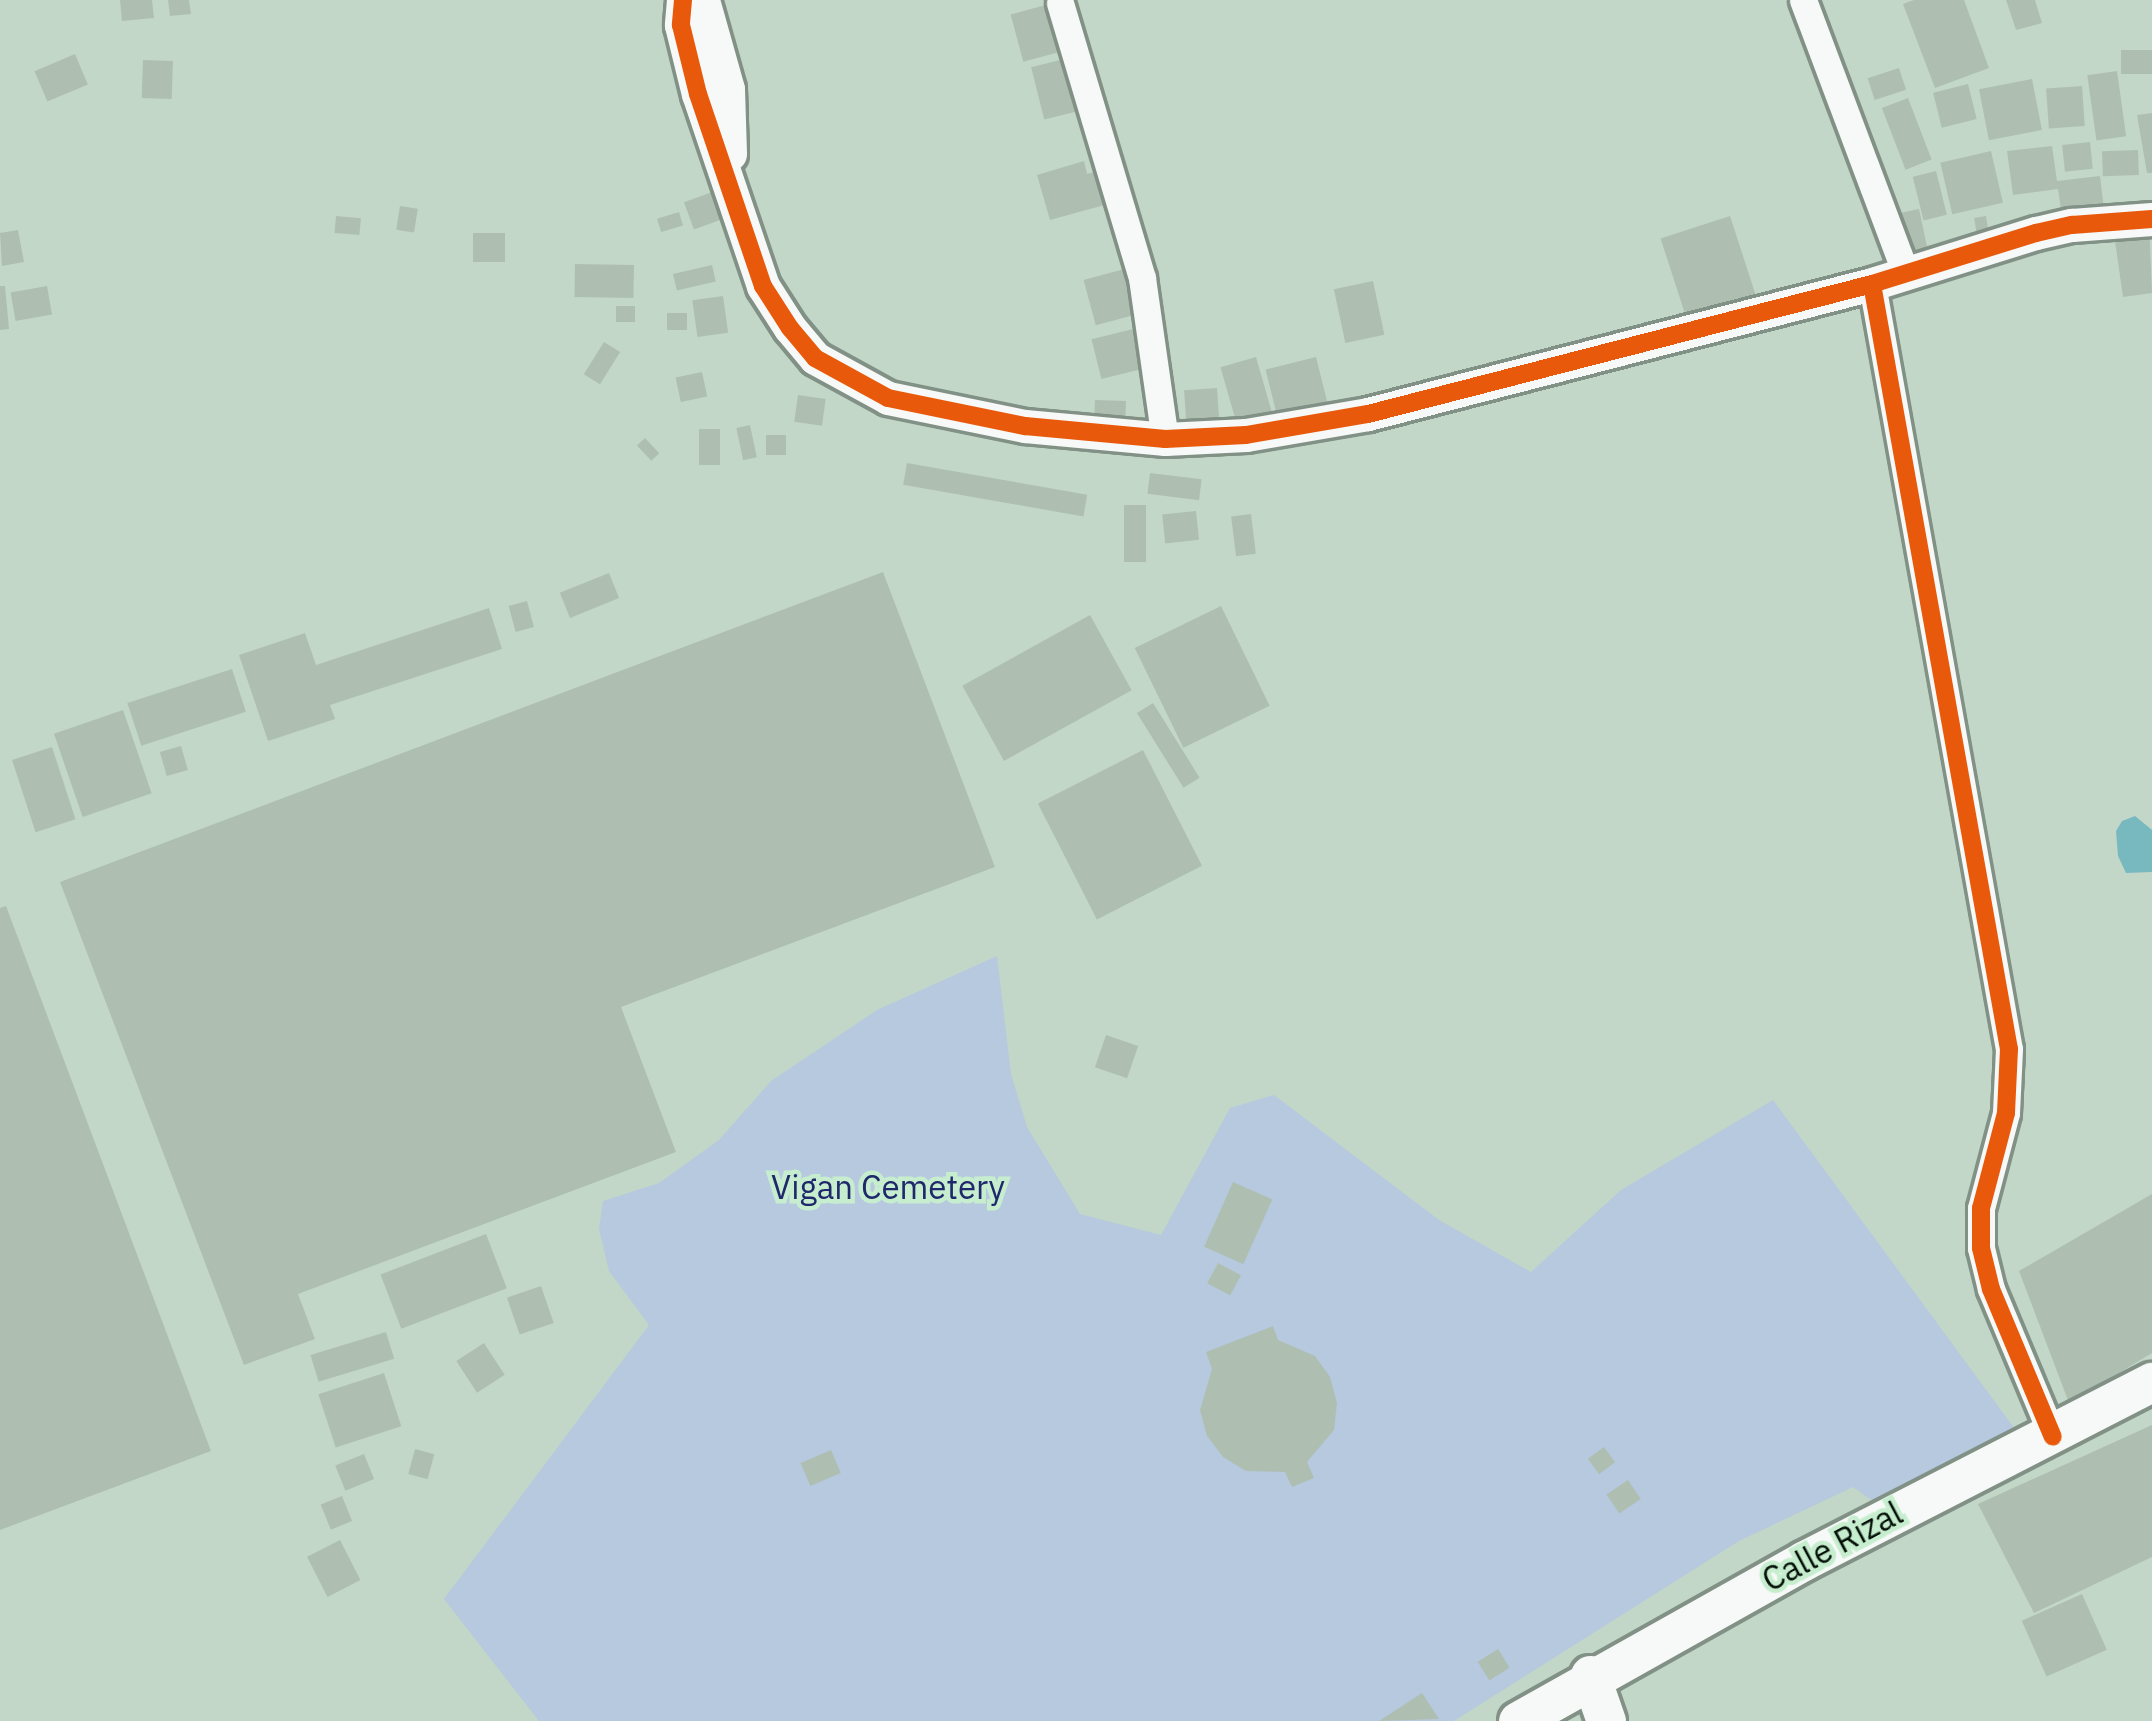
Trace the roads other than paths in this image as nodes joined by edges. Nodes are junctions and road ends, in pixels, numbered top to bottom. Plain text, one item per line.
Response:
1 (1803, 0) edge
2 (1060, 3) dead end
3 (694, 11) edge
4 (2152, 219) edge
5 (1906, 274) junction
6 (1872, 284) junction
7 (1165, 439) junction
8 (2152, 1382) edge
9 (2053, 1438) junction
10 (1590, 1676) junction
11 (1518, 1721) edge
12 (1606, 1721) edge

1 - 5 street
2 - 7 street
3 - 7 street
4 - 5 street
5 - 6 street
6 - 7 street
6 - 9 street
8 - 9 main road, Calle Rizal
9 - 10 main road, Calle Rizal
10 - 11 main road, Calle Rizal
10 - 12 main road

